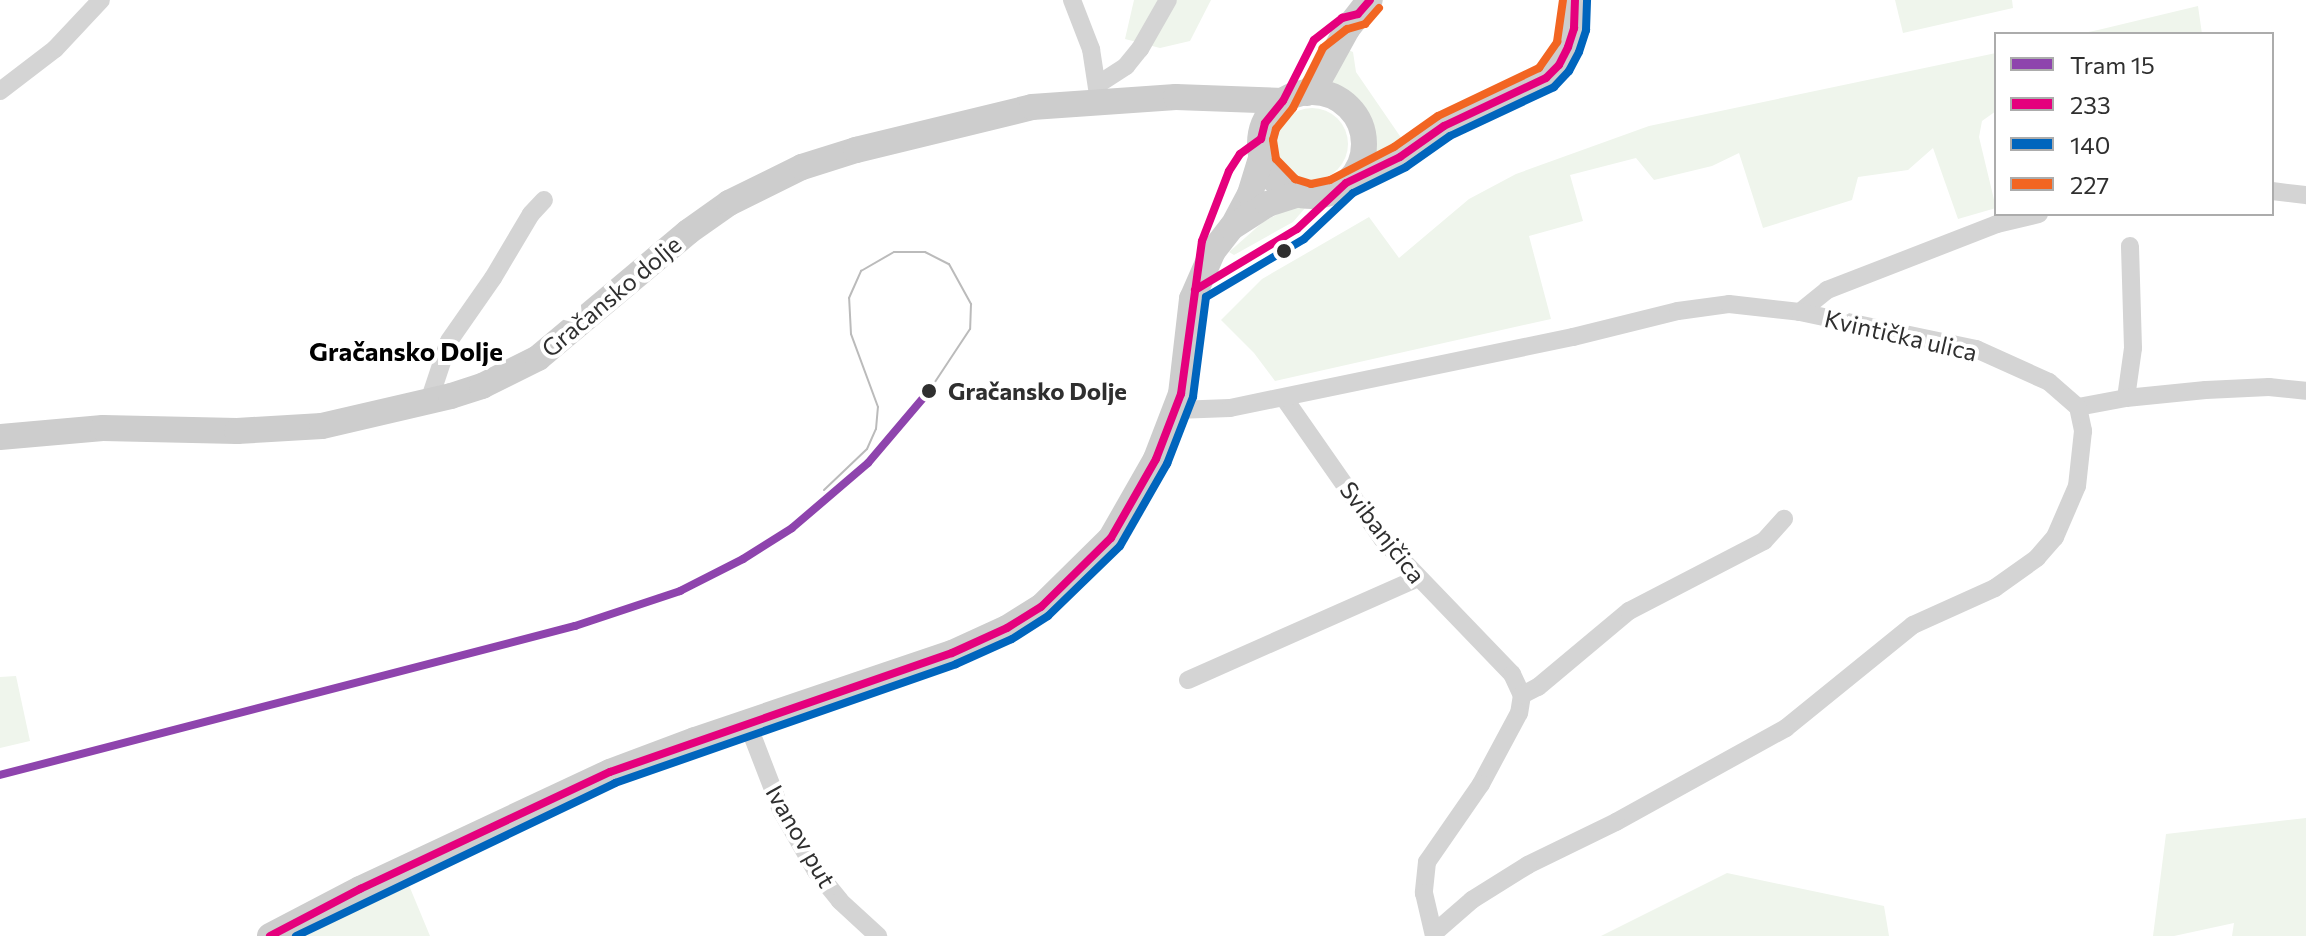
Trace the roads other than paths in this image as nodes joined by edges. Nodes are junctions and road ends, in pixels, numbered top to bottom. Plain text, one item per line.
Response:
1 (101, 0) edge
2 (1072, 0) edge
3 (1168, 0) edge
4 (1370, 0) edge
5 (1575, 0) edge
6 (0, 91) edge
7 (1098, 93) junction
8 (1295, 97) junction
9 (1208, 98) junction
10 (1261, 147) junction
11 (1346, 183) junction
12 (2274, 191) edge
13 (1298, 194) junction
14 (2306, 195) edge
15 (544, 200) dead end
16 (2031, 216) edge
17 (1232, 227) junction
18 (2130, 246) dead end
19 (1800, 312) junction
20 (2306, 391) edge
21 (1284, 398) junction
22 (2126, 398) junction
23 (429, 401) junction
24 (2078, 407) junction
25 (1176, 410) junction
26 (0, 437) edge
27 (1784, 519) dead end
28 (1416, 579) junction
29 (1188, 680) dead end
30 (1522, 695) junction
31 (747, 722) junction
32 (1434, 935) edge
33 (270, 936) edge
34 (878, 936) edge

1 - 6 street
2 - 7 street
3 - 7 street
4 - 8 main road
5 - 11 main road
7 - 9 main road, Gračansko dolje
7 - 23 main road, Gračansko dolje
8 - 9 main road, Gračansko dolje
8 - 10 main road
8 - 11 main road
9 - 10 main road, Gračansko dolje
10 - 13 main road
10 - 17 main road
11 - 13 main road
12 - 14 street
13 - 17 main road
15 - 23 street
16 - 19 street
17 - 25 main road
18 - 22 street
19 - 21 street, Kvintička ulica
19 - 24 street, Kvintička ulica
20 - 22 street
21 - 25 street, Kvintička ulica
21 - 28 street, Svibanjčica
22 - 24 street
23 - 26 main road, Gračansko dolje
24 - 32 street
25 - 31 main road
27 - 30 street
28 - 29 street
28 - 30 street, Svibanjčica
30 - 32 street
31 - 33 main road
31 - 34 street, Ivanov put

